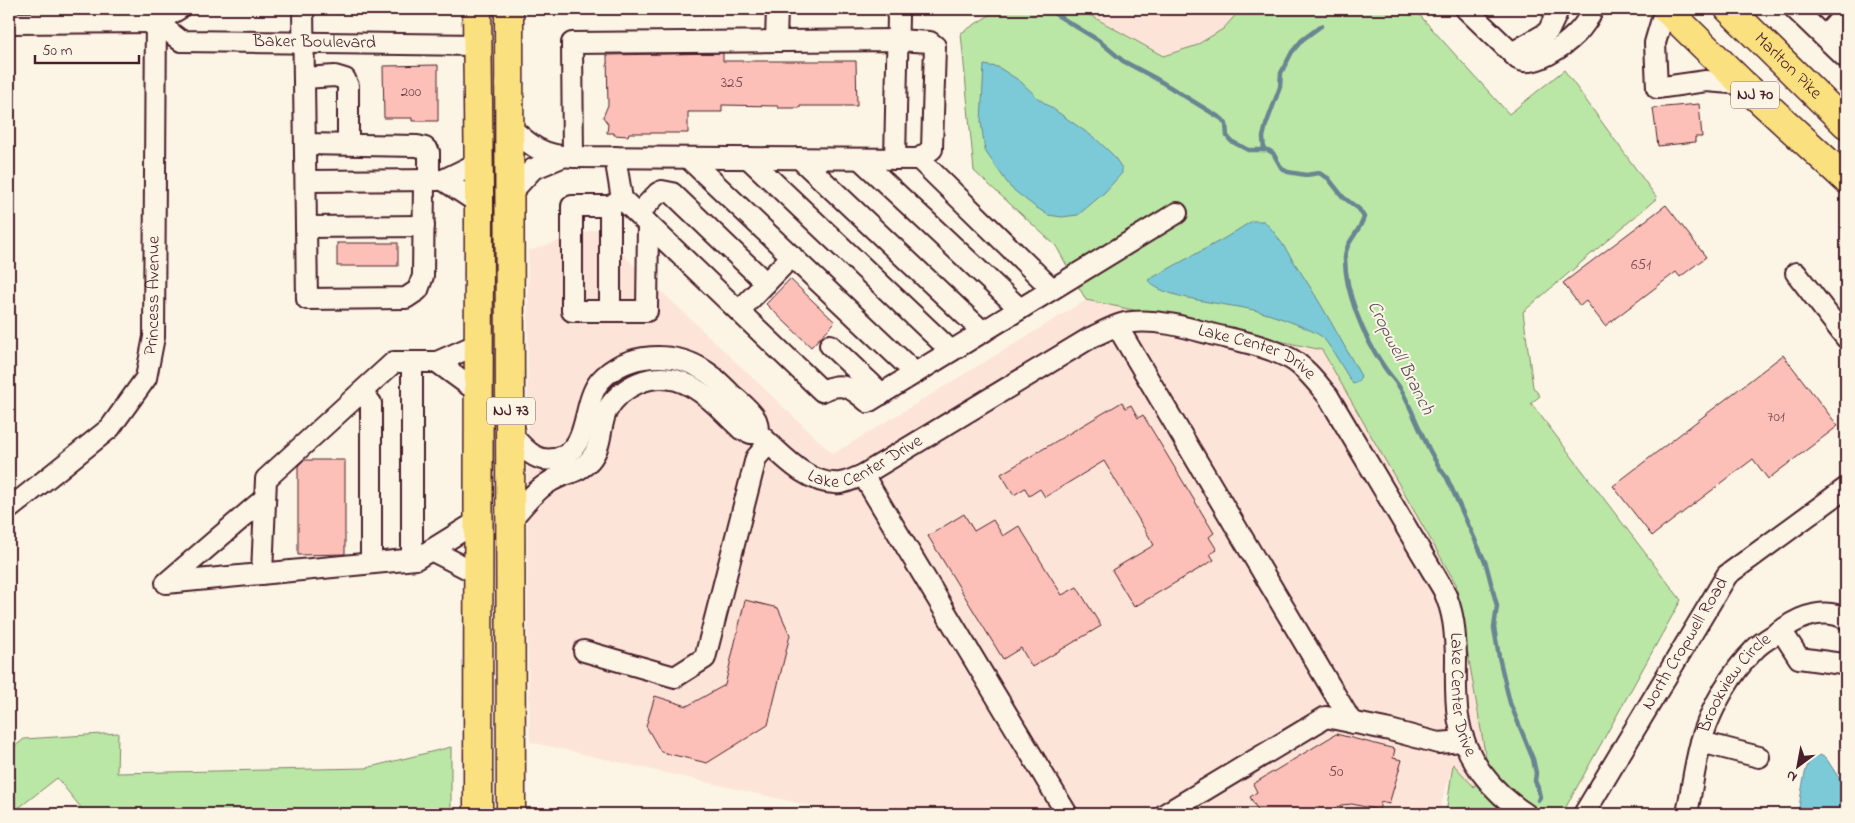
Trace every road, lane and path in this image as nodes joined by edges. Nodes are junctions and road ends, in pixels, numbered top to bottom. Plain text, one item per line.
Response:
1 (179, 9) edge
2 (303, 9) edge
3 (476, 9) edge
4 (483, 9) edge
5 (509, 9) edge
6 (777, 9) edge
7 (895, 9) edge
8 (1466, 9) edge
9 (1593, 9) edge
10 (1665, 9) edge
11 (1729, 9) edge
12 (1795, 9) edge
13 (1846, 13) edge
14 (157, 15) edge
15 (1556, 15) dead end
16 (9, 23) edge
17 (1824, 37) junction
18 (776, 40) junction
19 (898, 40) junction
20 (304, 43) junction
21 (477, 45) junction
22 (1512, 53) junction
23 (1846, 58) edge
24 (304, 78) junction
25 (1742, 84) junction
26 (1835, 105) edge
27 (1846, 124) edge
28 (510, 127) junction
29 (305, 144) junction
30 (348, 144) junction
31 (567, 157) junction
32 (615, 157) junction
33 (688, 158) junction
34 (748, 158) junction
35 (799, 158) junction
36 (860, 159) junction
37 (895, 159) junction
38 (919, 159) junction
39 (478, 163) junction
40 (510, 164) junction
41 (1846, 179) edge
42 (432, 180) junction
43 (306, 181) junction
44 (510, 194) junction
45 (478, 203) junction
46 (616, 203) junction
47 (1177, 213) dead end
48 (643, 219) junction
49 (306, 226) junction
50 (424, 226) junction
51 (792, 256) junction
52 (1796, 273) dead end
53 (766, 283) junction
54 (1052, 290) junction
55 (1020, 309) junction
56 (610, 311) junction
57 (739, 312) junction
58 (1117, 326) junction
59 (983, 332) junction
60 (1846, 338) edge
61 (478, 344) junction
62 (830, 345) dead end
63 (951, 351) junction
64 (412, 362) junction
65 (437, 362) junction
66 (916, 373) junction
67 (478, 392) junction
68 (361, 393) junction
69 (882, 394) junction
70 (511, 434) junction
71 (764, 438) junction
72 (863, 475) junction
73 (1846, 488) edge
74 (265, 498) junction
75 (10, 504) edge
76 (478, 521) junction
77 (510, 521) junction
78 (431, 550) junction
79 (412, 559) junction
80 (371, 563) junction
81 (262, 574) junction
82 (478, 574) junction
83 (1846, 619) edge
84 (1781, 630) junction
85 (584, 651) dead end
86 (1846, 661) edge
87 (1352, 724) junction
88 (1464, 741) junction
89 (1701, 742) junction
90 (1759, 757) dead end
91 (478, 814) edge
92 (511, 814) edge
93 (1067, 814) edge
94 (1165, 814) edge
95 (1526, 814) edge
96 (1584, 814) edge
97 (1687, 814) edge

1 - 14 street
2 - 20 street
3 - 21 highway, NJ 73
4 - 40 highway
5 - 28 highway, NJ 73
6 - 18 street
7 - 19 street
8 - 22 street
9 - 22 street
10 - 25 highway, NJ 70
10 - 25 street
11 - 26 highway, Marlton Pike / NJ 70
12 - 17 street
13 - 17 street
14 - 16 street
14 - 20 street, Baker Boulevard
14 - 75 street, Princess Avenue
15 - 22 street
17 - 23 street
18 - 19 street
18 - 31 street
19 - 37 street
19 - 38 street
20 - 21 street, Baker Boulevard
20 - 24 street
21 - 39 highway, NJ 73
24 - 29 street
24 - 30 street
25 - 41 highway, NJ 70
26 - 27 highway, Marlton Pike / NJ 70
28 - 31 street
28 - 40 highway, NJ 73
29 - 30 street
29 - 43 street
30 - 42 street
31 - 32 street
31 - 44 street
32 - 33 street
32 - 46 street
33 - 34 street
33 - 51 street
34 - 35 street
34 - 63 street
35 - 36 street
35 - 59 street
36 - 37 street
36 - 55 street
37 - 38 street
38 - 54 street
39 - 42 street
39 - 45 highway, NJ 73
40 - 44 highway, NJ 73
42 - 43 street
42 - 45 street
42 - 50 street
43 - 49 street
44 - 70 highway, NJ 73
45 - 61 highway, NJ 73
46 - 48 street
46 - 56 street
46 - 56 street
47 - 54 street
48 - 53 street
48 - 56 street
48 - 57 street
49 - 50 street
49 - 50 street
51 - 53 street
51 - 66 street
52 - 60 street
53 - 57 street
54 - 55 street
55 - 59 street
57 - 69 street
58 - 72 street, Lake Center Drive
58 - 87 street
58 - 88 street, Lake Center Drive
59 - 63 street
61 - 65 street
61 - 67 highway, NJ 73
62 - 69 street
63 - 66 street
64 - 65 street
64 - 68 street
64 - 79 street
65 - 67 street
66 - 69 street
67 - 76 highway, NJ 73
68 - 74 street
68 - 80 street
70 - 71 street, Lake Center Drive
70 - 77 highway, NJ 73
71 - 72 street, Lake Center Drive
71 - 77 street, Lake Center Drive
71 - 85 street
72 - 93 street
73 - 96 street, North Cropwell Road
74 - 81 street
74 - 81 street
76 - 78 street
76 - 82 highway, NJ 73
77 - 92 highway, NJ 73
78 - 79 street
78 - 82 street
79 - 80 street
80 - 81 street
82 - 91 highway, NJ 73
83 - 84 street, Brookview Circle
84 - 86 street
84 - 89 street, Brookview Circle
87 - 88 street
87 - 94 street
88 - 95 street, Lake Center Drive
89 - 90 street
89 - 97 street, Brookview Circle

